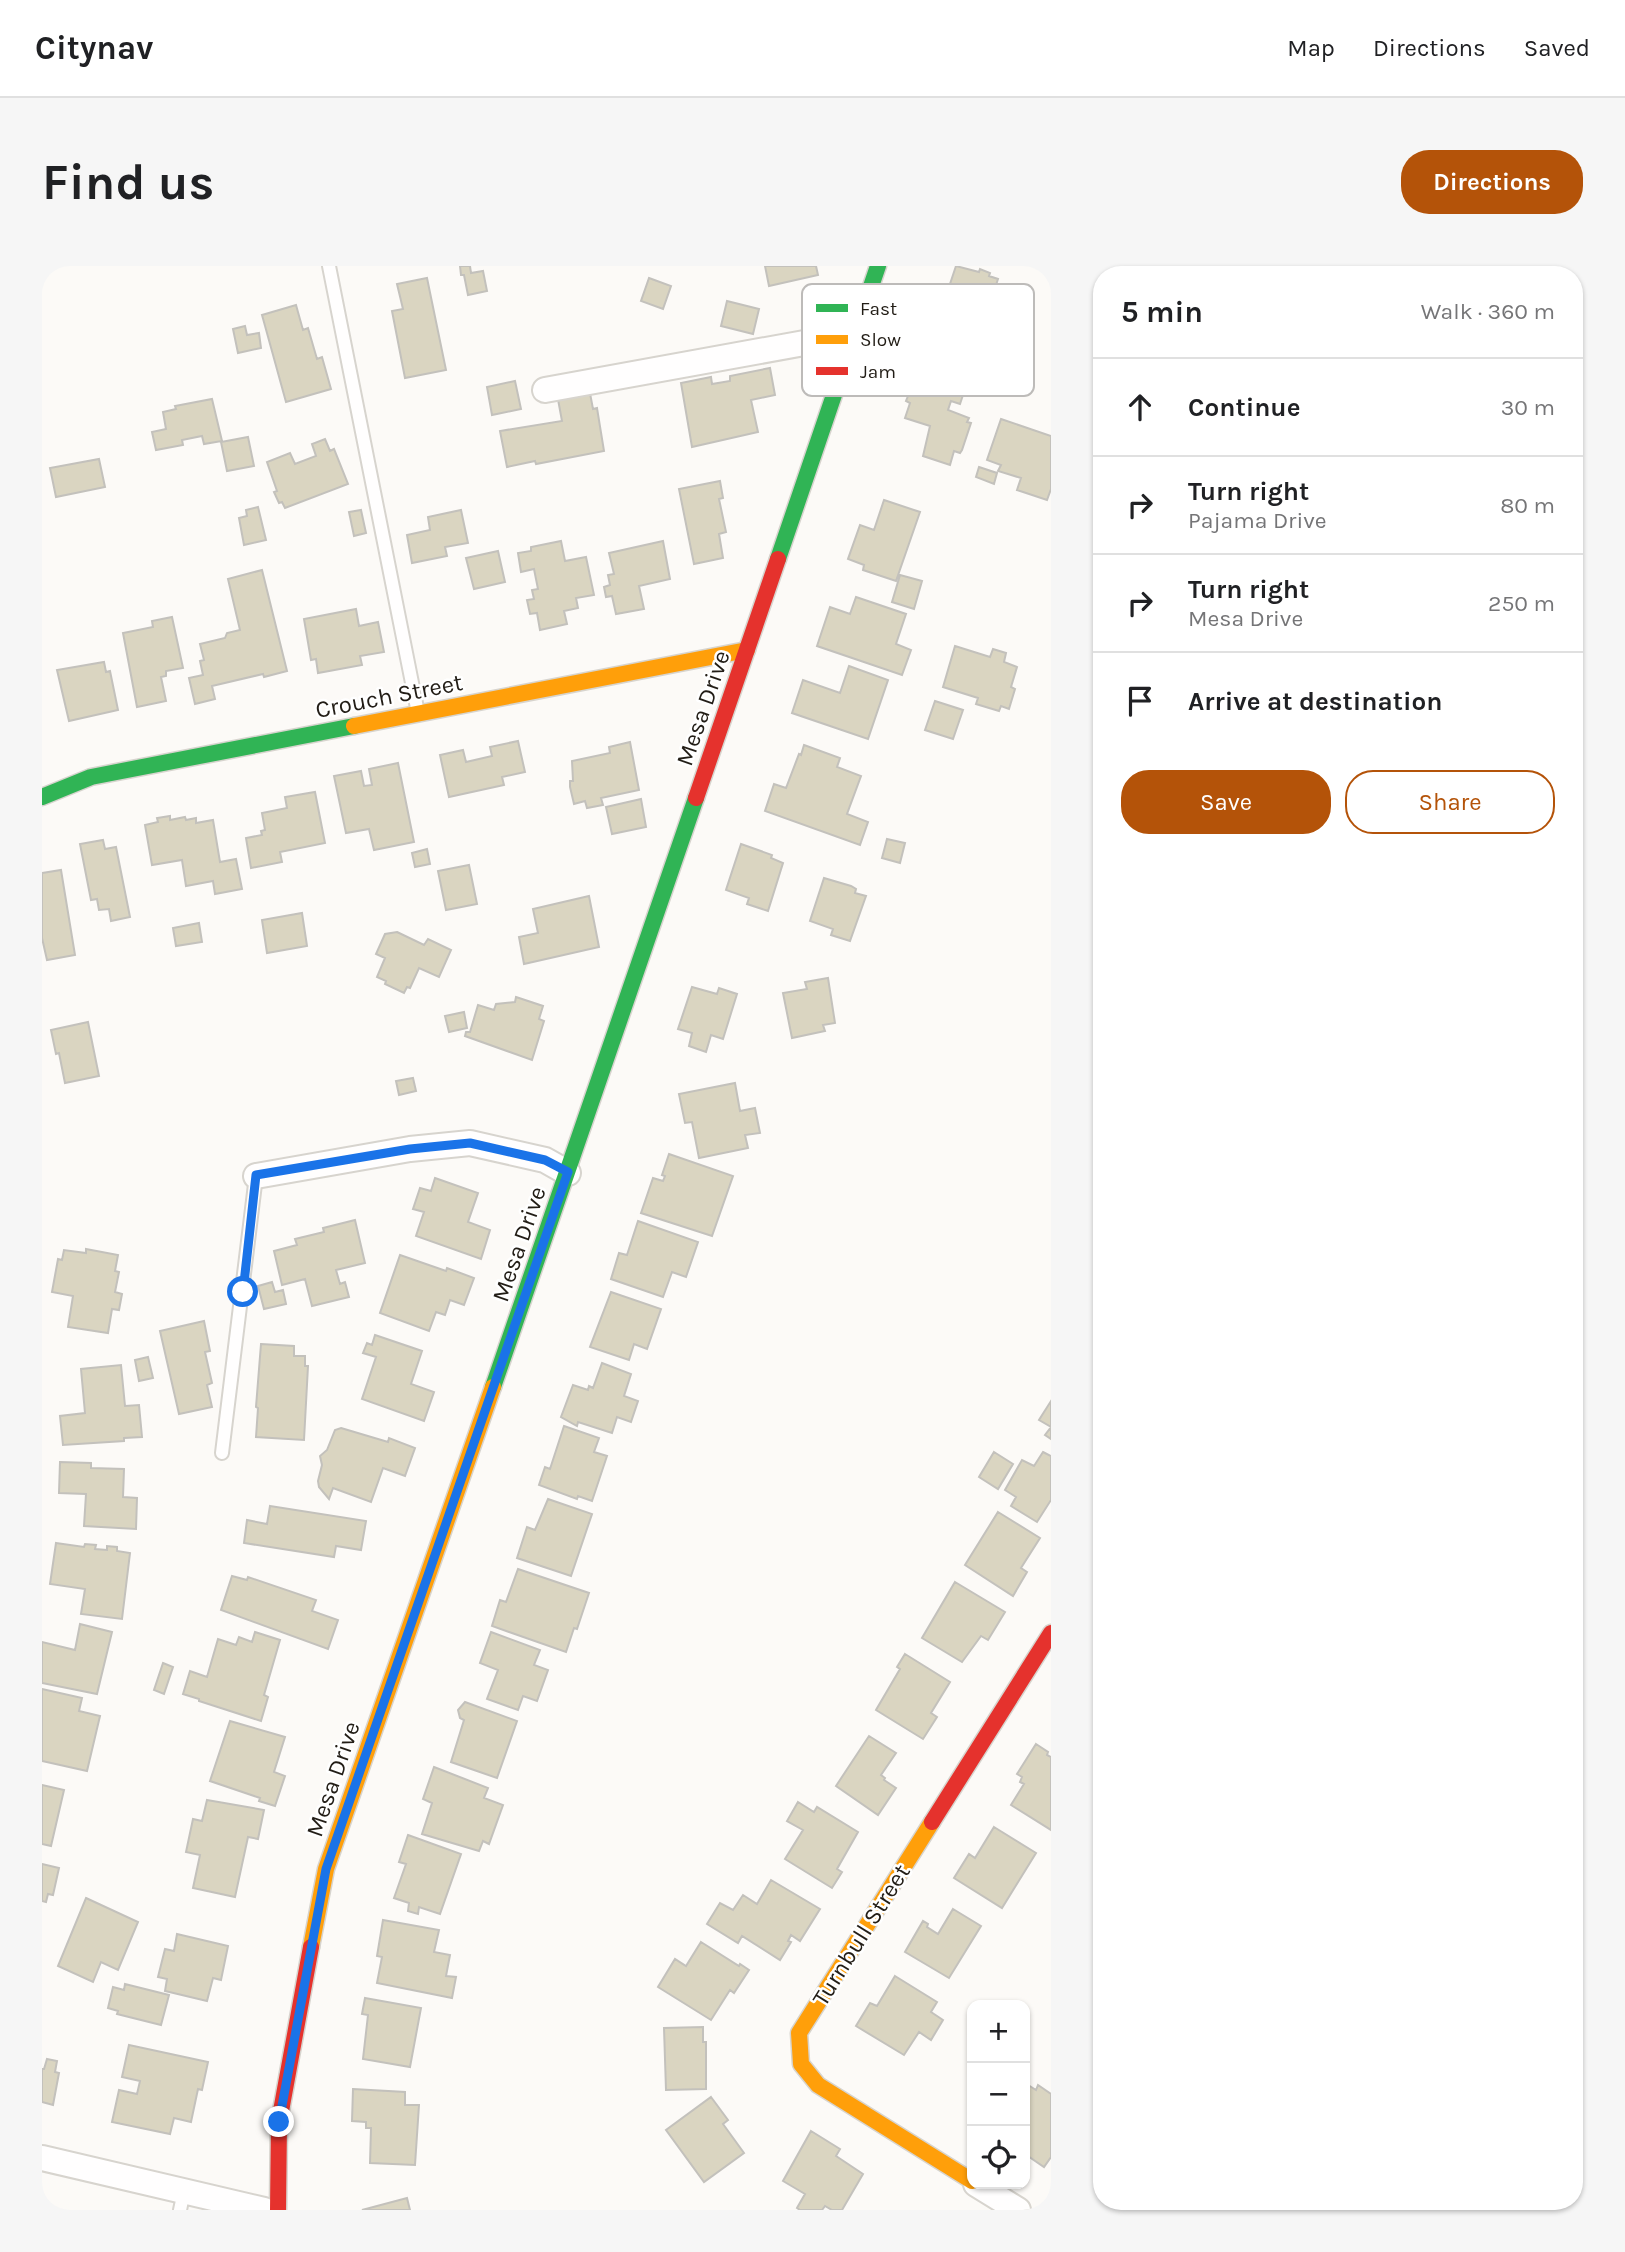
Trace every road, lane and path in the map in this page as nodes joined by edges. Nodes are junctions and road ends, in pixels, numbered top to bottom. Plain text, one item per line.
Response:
1 (329, 266) edge
2 (878, 266) edge
3 (872, 284) edge
4 (802, 343) edge
5 (545, 390) dead end
6 (833, 396) edge
7 (747, 650) junction
8 (418, 714) junction
9 (42, 797) edge
10 (568, 1172) junction
11 (256, 1175) joint
12 (222, 1453) dead end
13 (1051, 1633) edge
14 (42, 2158) edge
15 (967, 2179) edge
16 (984, 2189) edge
17 (182, 2201) edge
18 (264, 2210) edge
19 (278, 2210) edge
20 (1018, 2210) edge

1 - 8 lane
2 - 3 main road, Mesa Drive
4 - 5 street
6 - 7 main road, Mesa Drive
7 - 8 main road, Crouch Street
7 - 10 main road, Mesa Drive
8 - 9 main road, Crouch Street
10 - 11 street
10 - 19 main road, Mesa Drive
11 - 12 lane
13 - 15 main road, Turnbull Street
14 - 17 street
16 - 20 street, Turnbull Street
17 - 18 street

